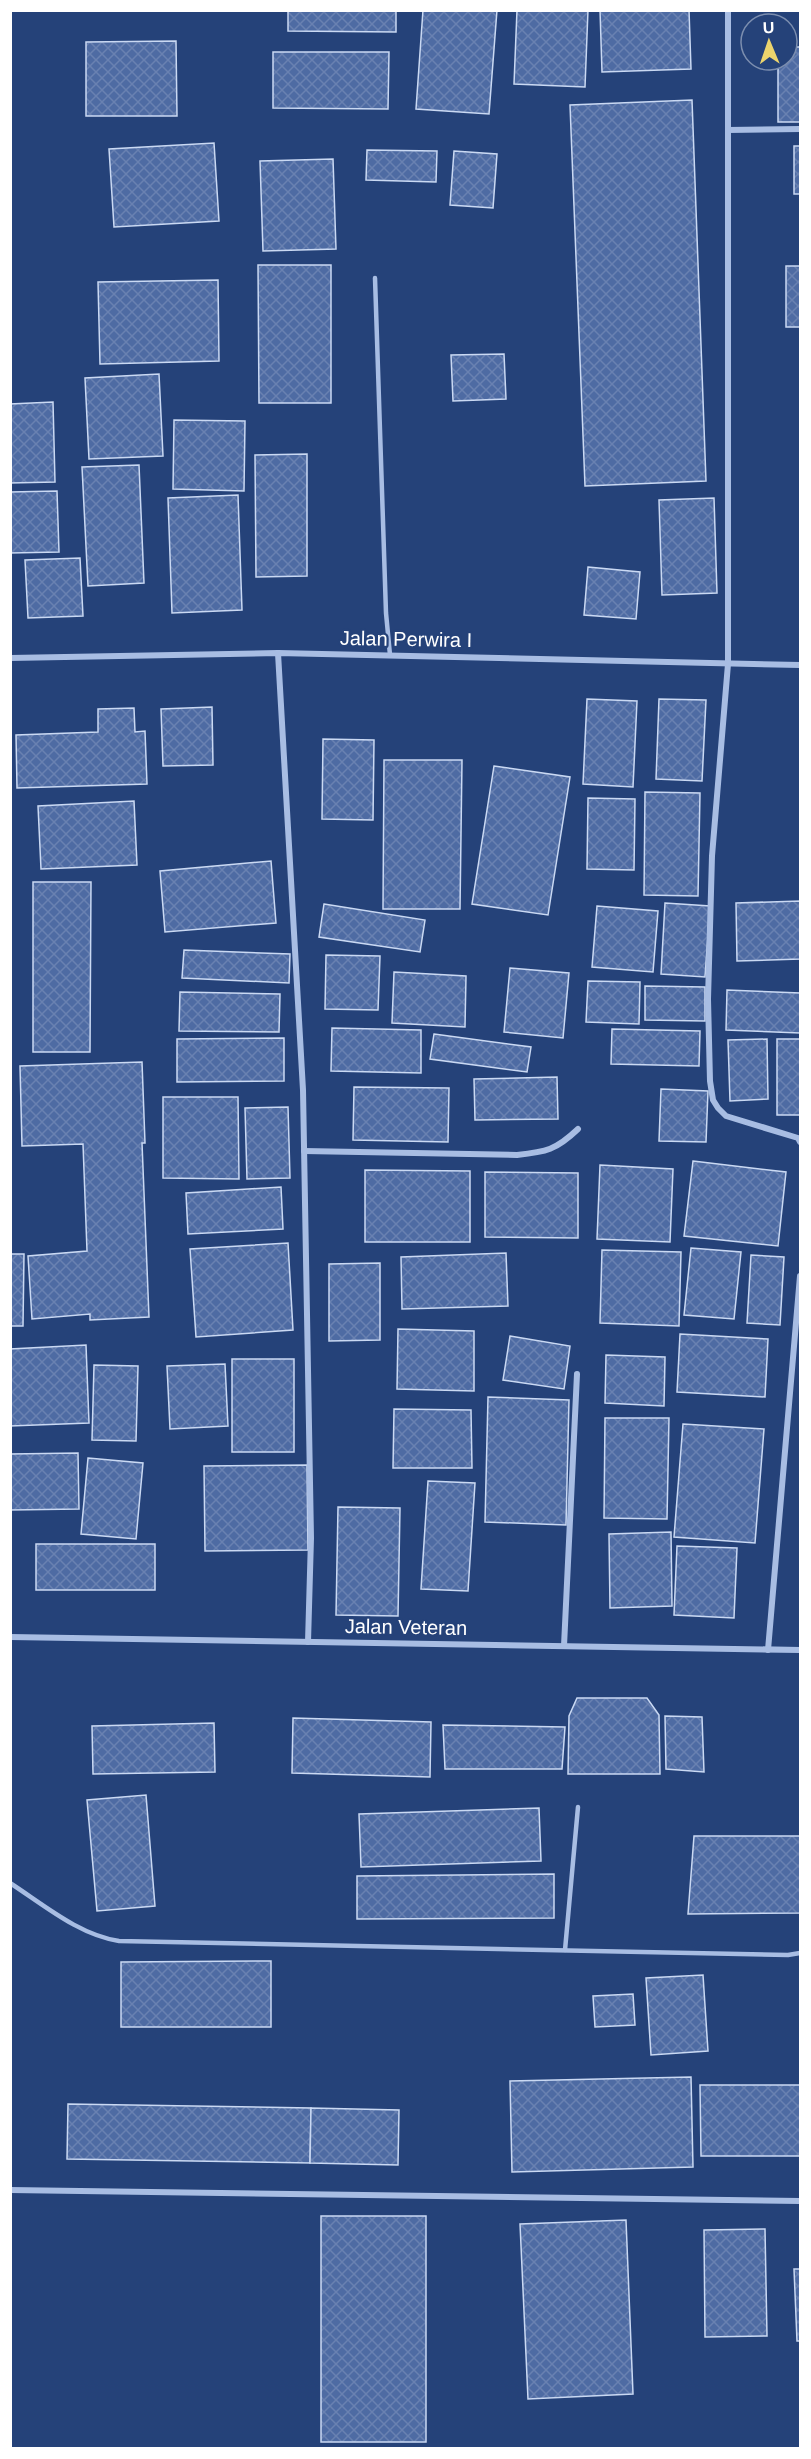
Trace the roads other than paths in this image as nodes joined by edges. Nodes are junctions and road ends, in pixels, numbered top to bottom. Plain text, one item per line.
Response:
1 (728, 10) edge
2 (801, 129) edge
3 (728, 130) junction
4 (375, 278) dead end
5 (278, 653) junction
6 (390, 655) junction
7 (10, 658) edge
8 (728, 664) junction
9 (801, 665) edge
10 (578, 1129) dead end
11 (801, 1142) edge
12 (304, 1151) junction
13 (801, 1276) edge
14 (577, 1374) dead end
15 (10, 1636) edge
16 (308, 1642) junction
17 (564, 1646) junction
18 (768, 1650) junction
19 (801, 1650) edge
20 (578, 1807) dead end
21 (10, 1883) edge
22 (565, 1950) junction
23 (801, 1953) edge
24 (10, 2190) edge
25 (801, 2201) edge

1 - 3 street
2 - 3 street
3 - 8 street
4 - 6 lane
5 - 6 street, Jalan Perwira I
5 - 7 street, Jalan Perwira I
5 - 12 street
6 - 8 street, Jalan Perwira I
8 - 9 street, Jalan Perwira I
8 - 11 street
10 - 12 street
12 - 16 street
13 - 18 street
14 - 17 street
15 - 16 street, Jalan Veteran
16 - 17 street, Jalan Veteran
17 - 18 street, Jalan Veteran
18 - 19 street, Jalan Veteran
20 - 22 lane
21 - 22 lane
22 - 23 lane
24 - 25 street

